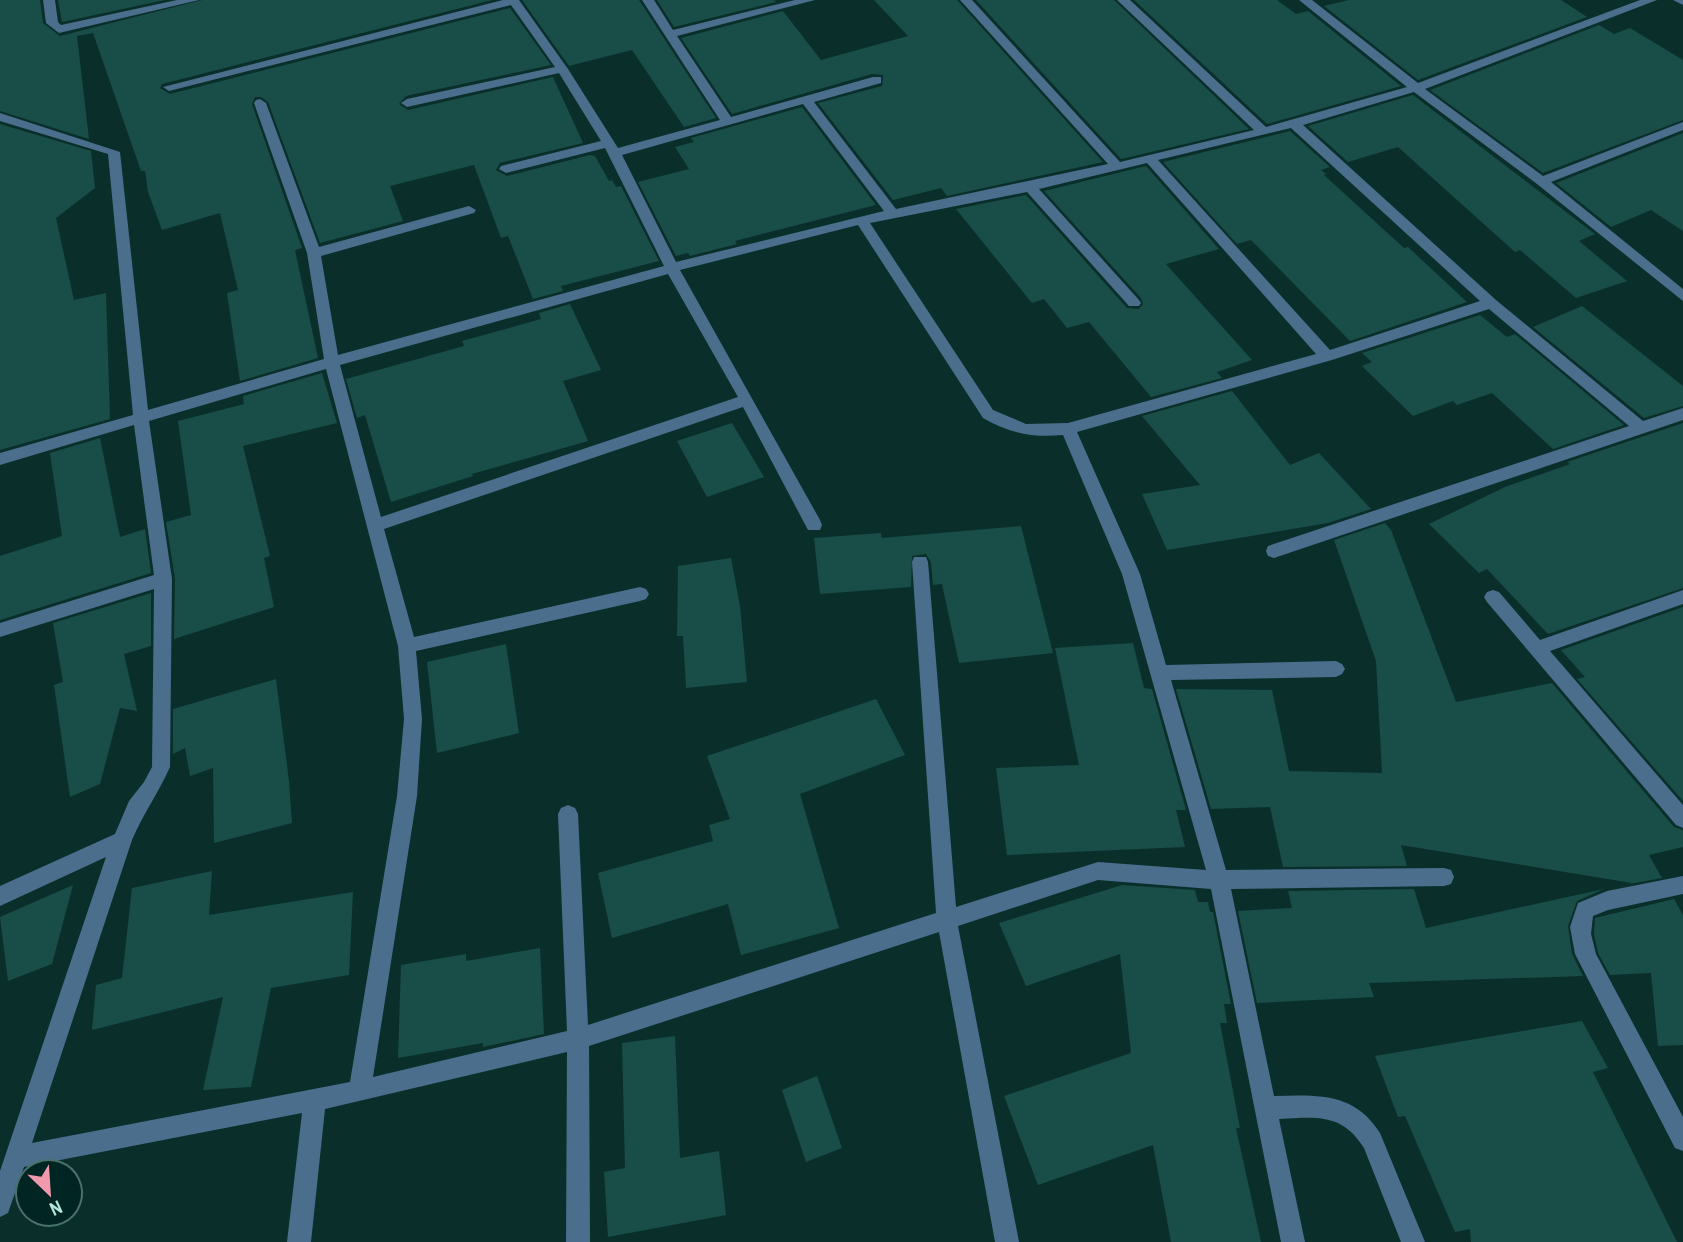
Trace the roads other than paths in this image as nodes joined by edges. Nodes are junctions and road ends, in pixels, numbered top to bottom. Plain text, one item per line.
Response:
1 (49, 0) edge
2 (193, 0) edge
3 (513, 0) edge
4 (648, 0) edge
5 (809, 0) edge
6 (966, 0) edge
7 (1123, 0) edge
8 (1326, 0) edge
9 (1651, 0) edge
10 (1308, 3) edge
11 (670, 34) junction
12 (562, 69) junction
13 (877, 80) dead end
14 (169, 87) dead end
15 (1416, 88) junction
16 (806, 100) junction
17 (260, 103) dead end
18 (407, 103) dead end
19 (0, 117) edge
20 (728, 122) junction
21 (1293, 124) junction
22 (1683, 126) edge
23 (1262, 130) junction
24 (612, 148) junction
25 (1149, 158) junction
26 (1116, 165) junction
27 (506, 169) dead end
28 (1542, 181) junction
29 (1030, 187) junction
30 (469, 211) dead end
31 (893, 214) junction
32 (861, 220) junction
33 (314, 253) junction
34 (672, 268) junction
35 (1681, 293) edge
36 (1134, 303) dead end
37 (1491, 303) junction
38 (1327, 356) junction
39 (332, 362) junction
40 (747, 400) junction
41 (1683, 414) edge
42 (141, 418) junction
43 (1068, 429) junction
44 (1642, 429) junction
45 (0, 459) edge
46 (814, 525) dead end
47 (375, 526) junction
48 (1274, 551) dead end
49 (919, 562) dead end
50 (163, 579) junction
51 (640, 594) dead end
52 (1493, 597) dead end
53 (1683, 597) edge
54 (0, 630) edge
55 (407, 646) junction
56 (1538, 648) junction
57 (1336, 669) dead end
58 (1160, 673) junction
59 (568, 814) dead end
60 (1683, 819) edge
61 (122, 840) junction
62 (1444, 877) dead end
63 (1219, 880) junction
64 (1683, 885) edge
65 (0, 896) edge
66 (947, 921) junction
67 (578, 1038) junction
68 (360, 1091) junction
69 (315, 1100) junction
70 (1266, 1108) junction
71 (1683, 1140) edge
72 (16, 1157) junction
73 (2, 1196) edge
74 (299, 1242) edge
75 (578, 1242) edge
76 (1007, 1242) edge
77 (1293, 1242) edge
78 (1413, 1242) edge

1 - 2 street
3 - 12 street
3 - 14 street
4 - 11 street
5 - 11 street
6 - 26 street
7 - 23 street
8 - 10 street
9 - 15 street
10 - 15 street
11 - 20 street
12 - 18 street
12 - 24 street
13 - 16 street
15 - 21 street
15 - 28 street
16 - 20 street
16 - 31 street
17 - 33 street
19 - 42 street
20 - 24 street
21 - 23 street
21 - 37 street
22 - 28 street
23 - 25 street
24 - 27 street
24 - 34 street
25 - 26 street
25 - 38 street
26 - 29 street
28 - 35 street
29 - 31 street
29 - 36 street
30 - 33 street
31 - 32 street
32 - 34 street
32 - 43 street
33 - 39 street
34 - 39 street
34 - 40 street
37 - 38 street
37 - 44 street
38 - 43 street
39 - 42 street
39 - 47 street
40 - 46 street
40 - 47 street
41 - 44 street
42 - 45 street
42 - 50 street
43 - 58 street
44 - 48 street
47 - 55 street
49 - 66 street
50 - 54 street
50 - 61 street
51 - 55 street
52 - 56 street
53 - 56 street
55 - 68 street
56 - 60 street
57 - 58 street
58 - 63 street
59 - 67 street
61 - 65 street
61 - 72 street
62 - 63 street
63 - 66 street
63 - 70 street
64 - 71 street
66 - 67 street
66 - 76 street
67 - 68 street
67 - 75 street
68 - 69 street
69 - 72 street
69 - 74 street
70 - 77 street
70 - 78 street
72 - 73 street

